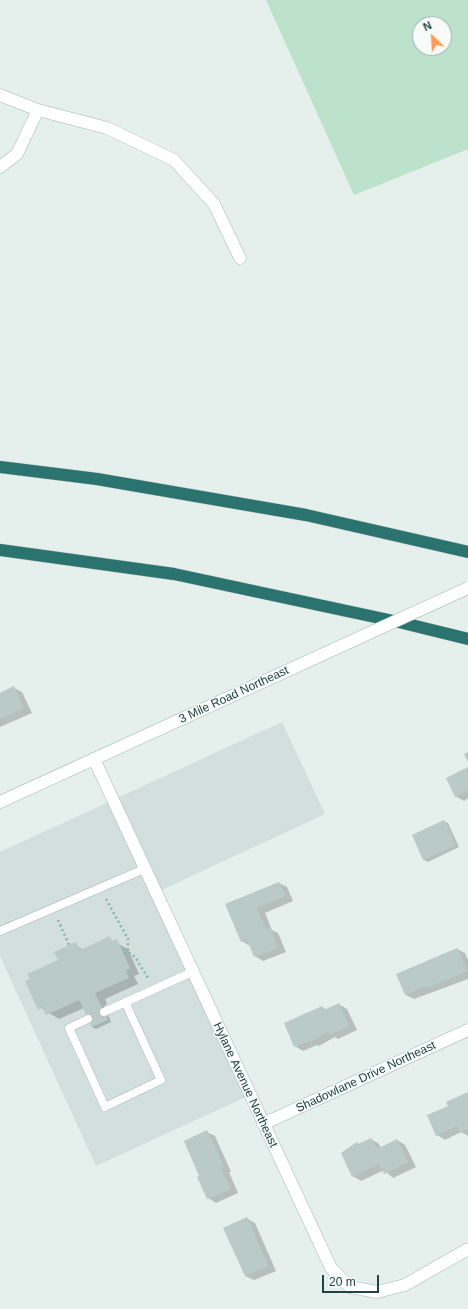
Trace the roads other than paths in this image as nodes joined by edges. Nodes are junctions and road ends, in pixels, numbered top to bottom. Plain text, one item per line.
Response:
1 (0, 95) edge
2 (38, 110) junction
3 (0, 168) edge
4 (240, 258) dead end
5 (0, 467) edge
6 (0, 550) edge
7 (468, 552) edge
8 (468, 588) edge
9 (468, 639) edge
10 (94, 759) junction
11 (0, 802) edge
12 (144, 869) junction
13 (0, 931) edge
14 (192, 972) junction
15 (125, 1002) junction
16 (104, 1012) dead end
17 (88, 1019) dead end
18 (468, 1030) edge
19 (263, 1124) junction
20 (468, 1249) edge

1 - 2 street
2 - 3 street
2 - 4 street
5 - 7 highway
6 - 9 highway
8 - 10 street, 3 Mile Road Northeast, bridge
10 - 11 street, 3 Mile Road Northeast
10 - 12 street, Hylane Avenue Northeast
12 - 13 lane
12 - 14 street, Hylane Avenue Northeast
14 - 15 lane
14 - 19 street, Hylane Avenue Northeast
15 - 16 lane
15 - 17 lane
18 - 19 street, Shadowlane Drive Northeast
19 - 20 street, Hylane Avenue Northeast

